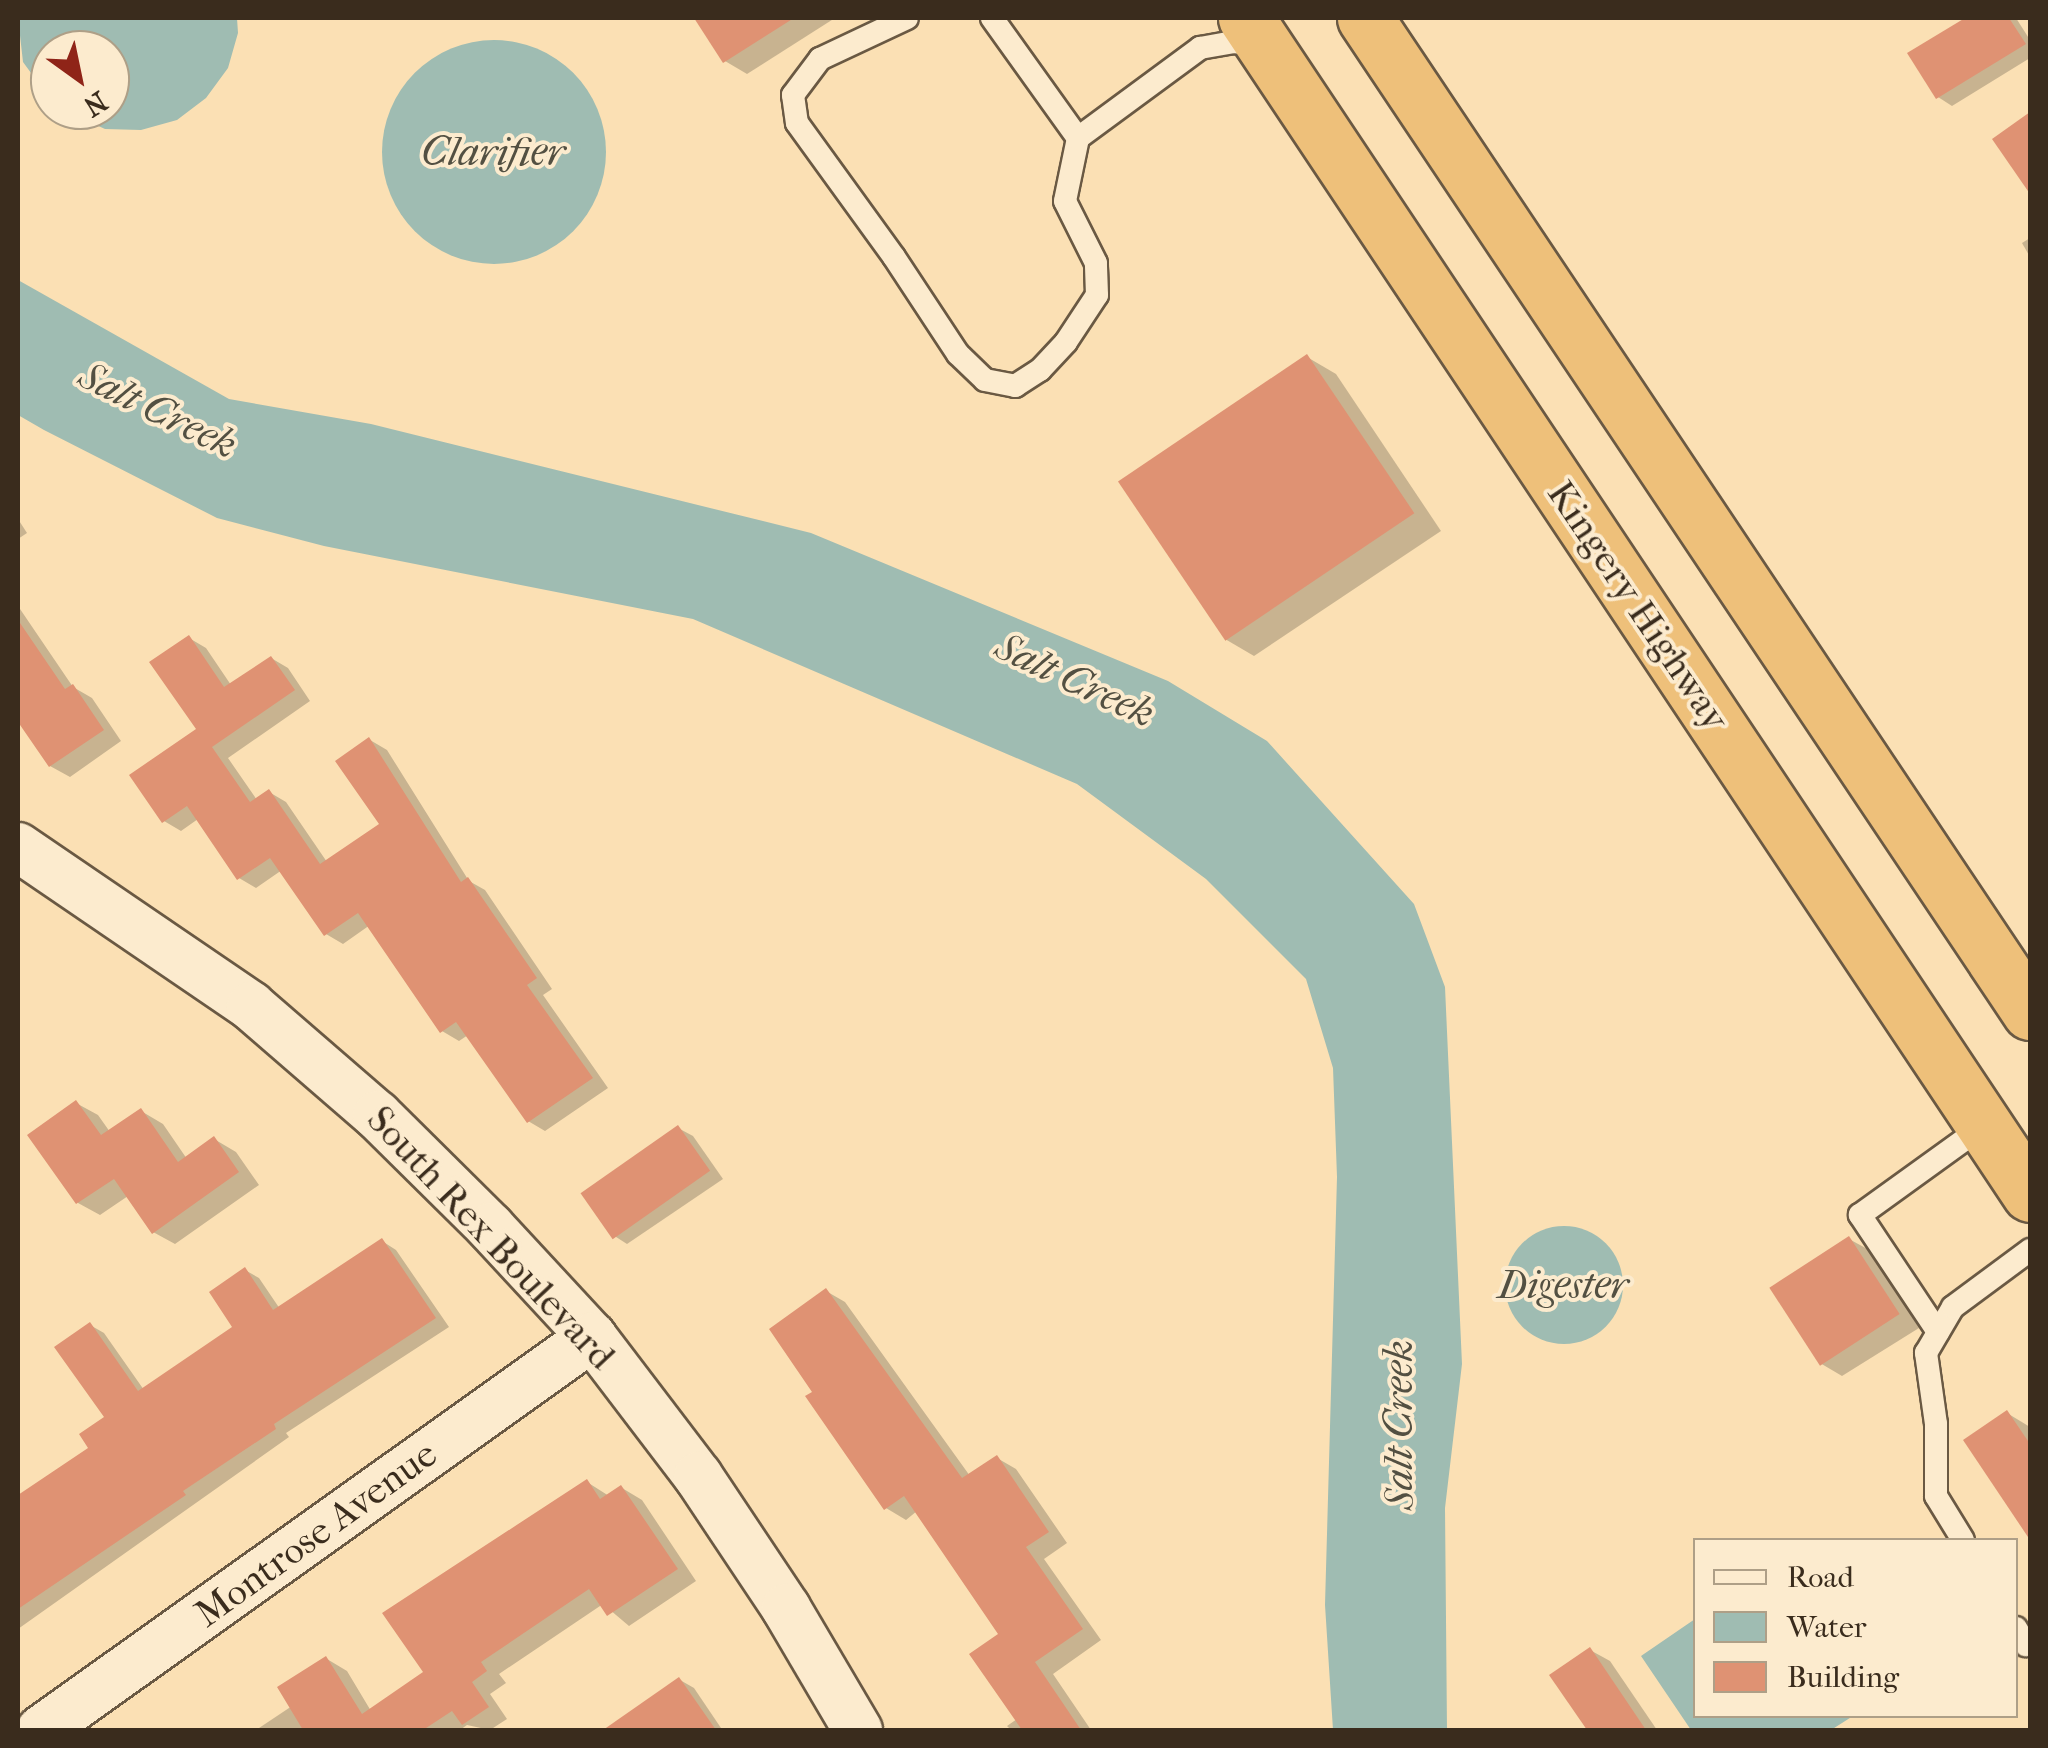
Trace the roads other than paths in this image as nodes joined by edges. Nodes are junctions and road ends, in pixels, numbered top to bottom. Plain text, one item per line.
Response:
1 (907, 18) edge
2 (992, 18) edge
3 (1365, 18) edge
4 (1256, 32) edge
5 (1078, 138) junction
6 (18, 848) edge
7 (2030, 1012) edge
8 (1984, 1125) junction
9 (2030, 1194) edge
10 (2030, 1250) edge
11 (1938, 1332) junction
12 (592, 1337) junction
13 (1961, 1538) edge
14 (41, 1730) edge
15 (858, 1730) edge

1 - 5 lane
2 - 5 lane
3 - 7 highway
4 - 5 lane
4 - 8 highway, Kingery Highway
6 - 12 street, South Rex Boulevard
8 - 9 highway, Kingery Highway
8 - 11 lane
10 - 11 lane
11 - 13 lane
12 - 14 street, Montrose Avenue
12 - 15 street, South Rex Boulevard

